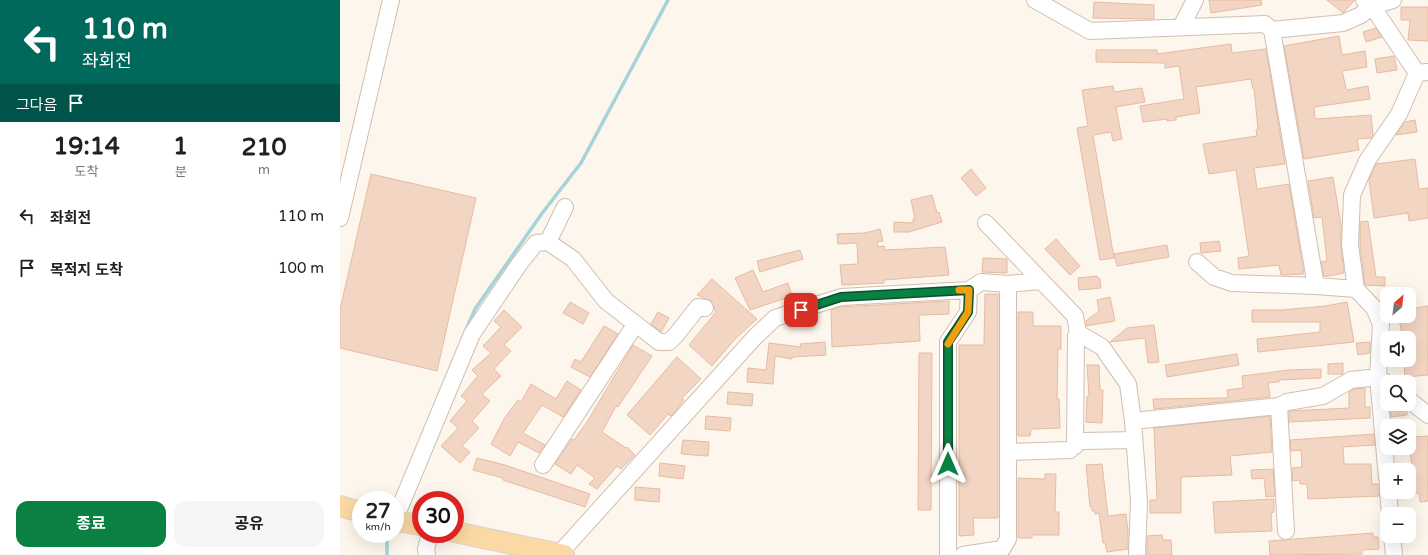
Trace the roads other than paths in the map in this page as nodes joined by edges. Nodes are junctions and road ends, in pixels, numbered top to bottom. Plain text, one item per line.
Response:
1 (391, 0) edge
2 (1035, 0) edge
3 (1195, 0) edge
4 (1393, 0) edge
5 (1368, 3) edge
6 (1181, 27) junction
7 (1272, 30) junction
8 (1423, 72) edge
9 (566, 207) dead end
10 (340, 218) edge
11 (986, 223) dead end
12 (548, 242) junction
13 (1197, 262) dead end
14 (1041, 281) junction
15 (1008, 284) junction
16 (1316, 286) junction
17 (1356, 289) junction
18 (969, 290) junction
19 (705, 308) dead end
20 (636, 325) junction
21 (1078, 333) junction
22 (1382, 375) edge
23 (1380, 380) edge
24 (1279, 406) junction
25 (1416, 406) edge
26 (1384, 411) edge
27 (1428, 415) edge
28 (1133, 421) junction
29 (1134, 440) junction
30 (1075, 446) junction
31 (1009, 452) junction
32 (1386, 463) edge
33 (543, 465) dead end
34 (404, 498) edge
35 (340, 506) edge
36 (352, 509) edge
37 (1286, 531) dead end
38 (464, 534) edge
39 (428, 543) edge
40 (1393, 543) edge
41 (561, 554) edge
42 (428, 555) edge
43 (948, 555) edge
44 (963, 555) edge
45 (1137, 555) edge
46 (1394, 555) edge

1 - 10 street
2 - 6 street
3 - 6 street
4 - 5 street
5 - 7 street
5 - 8 street
6 - 7 street
7 - 16 street
8 - 17 street
9 - 12 street
11 - 14 street
12 - 20 street
12 - 34 street
13 - 16 street
14 - 15 street
14 - 21 street
15 - 18 street
15 - 31 street
16 - 17 street
17 - 22 street
18 - 41 street
18 - 43 street
19 - 20 street
20 - 33 street
21 - 28 street
21 - 30 street
23 - 24 street
24 - 28 street
24 - 37 street
25 - 27 street
26 - 32 street
28 - 29 street
29 - 30 street
29 - 45 street
30 - 31 street
31 - 44 street
35 - 36 main road
38 - 41 main road
39 - 42 street
40 - 46 street

